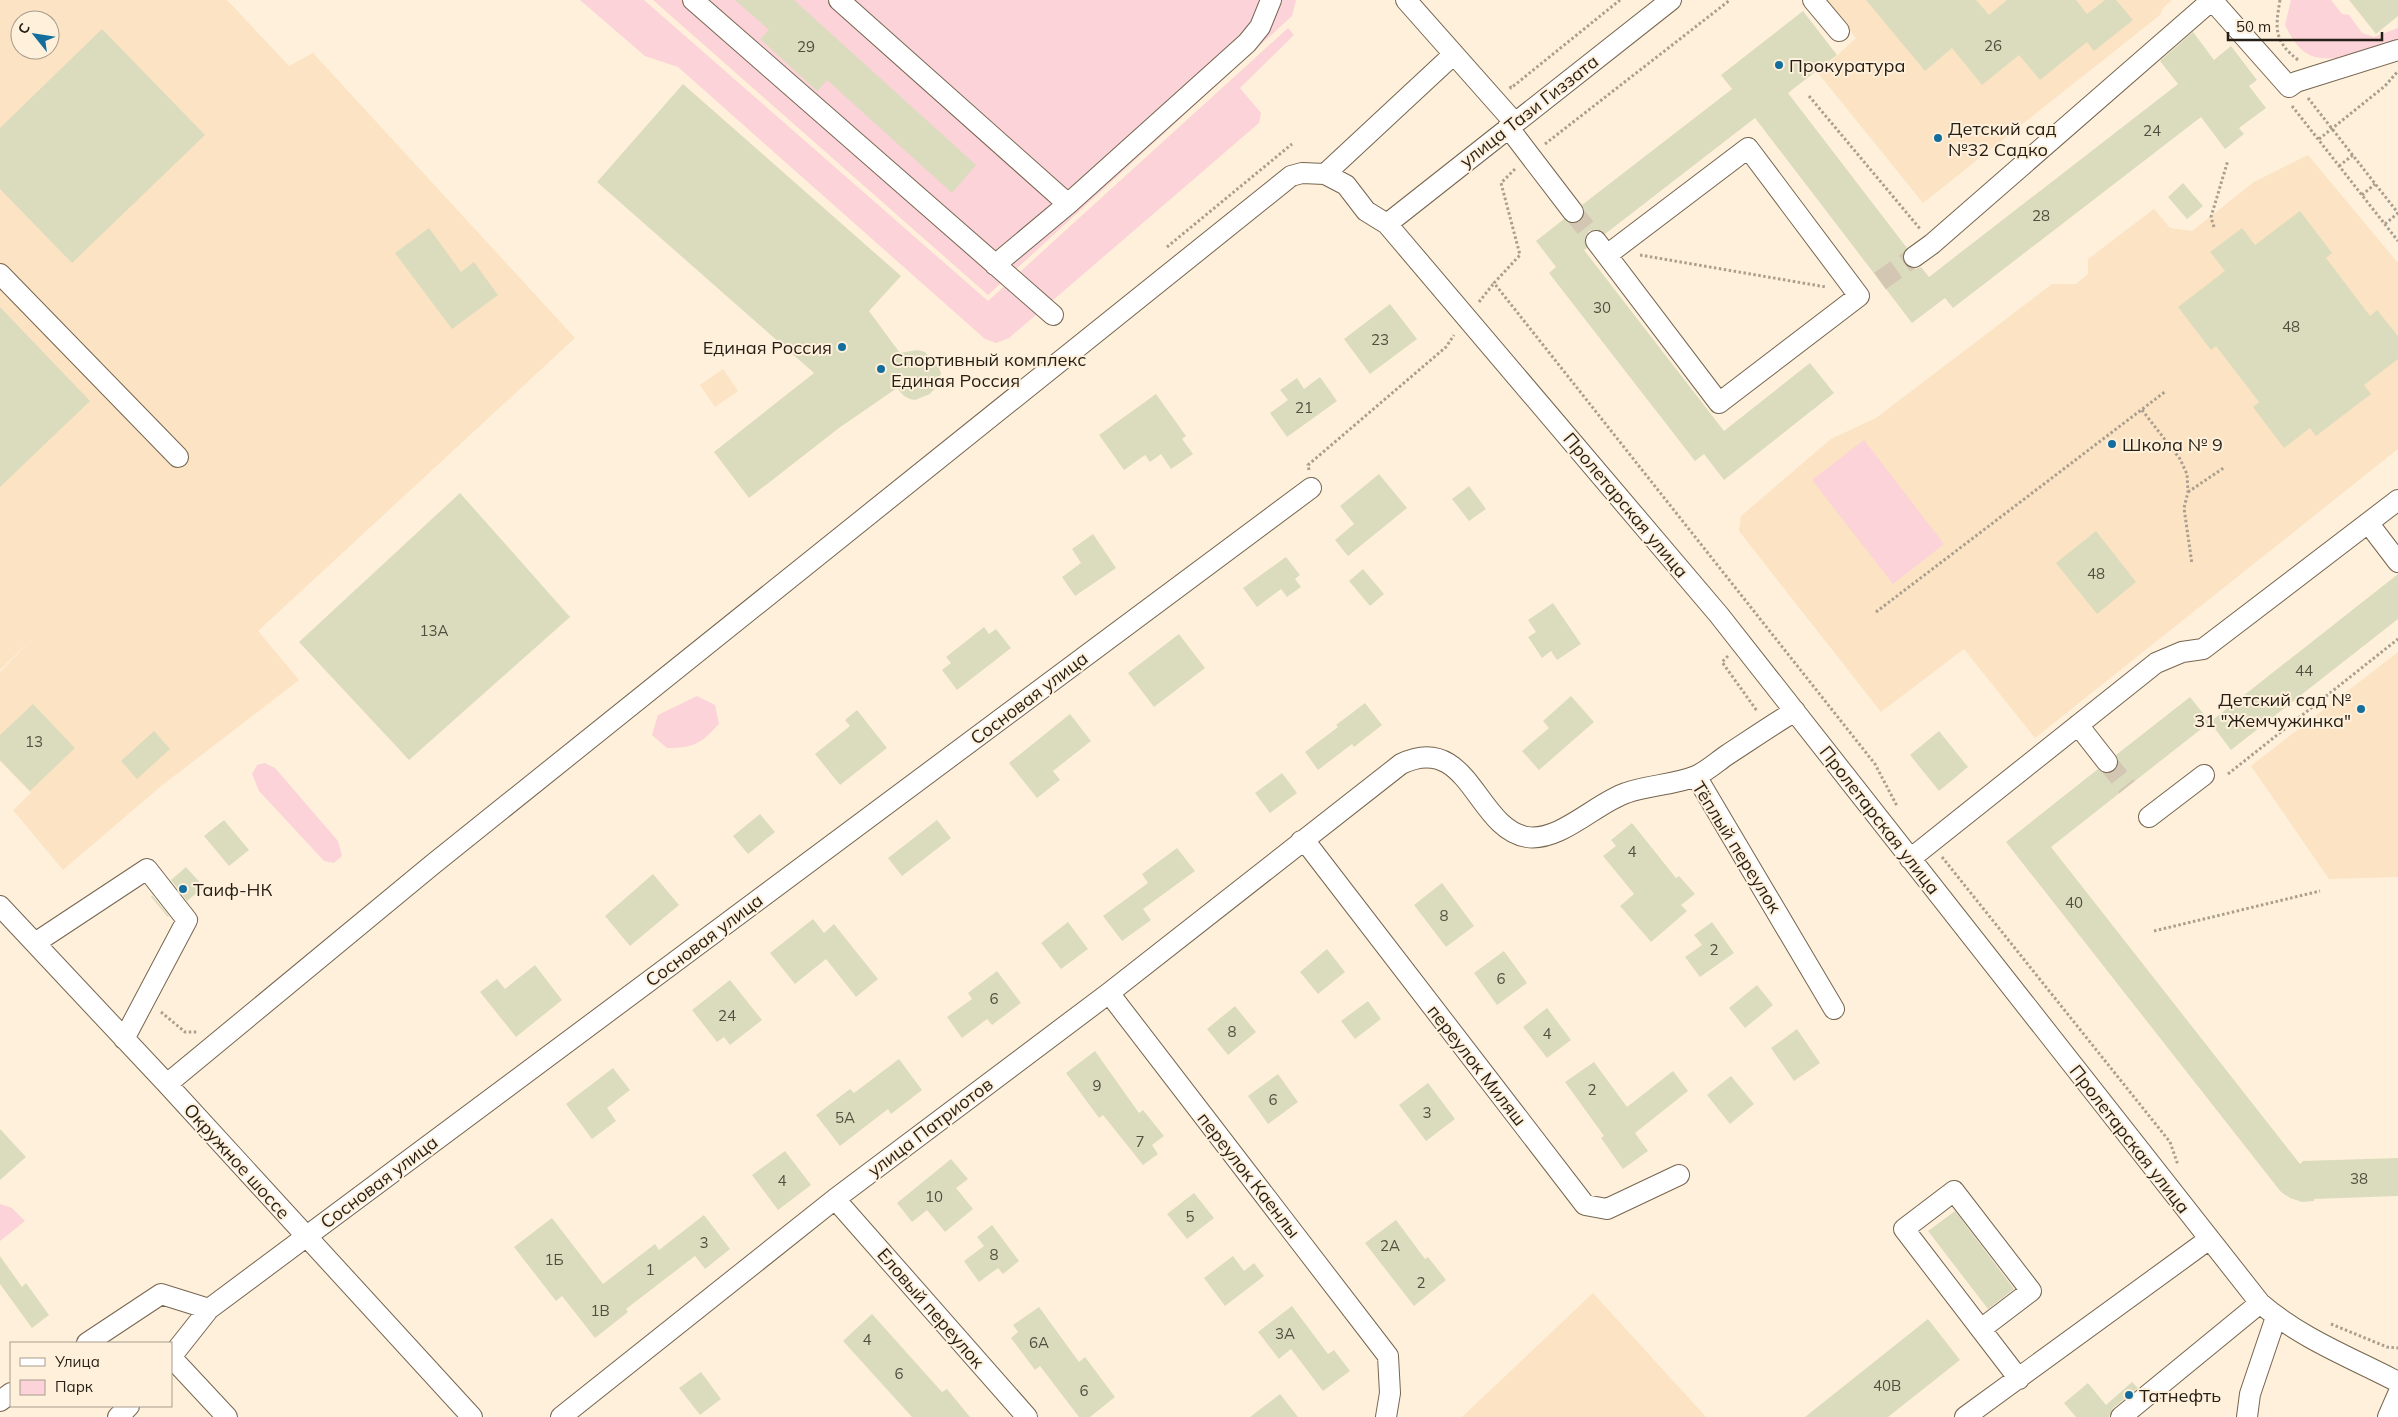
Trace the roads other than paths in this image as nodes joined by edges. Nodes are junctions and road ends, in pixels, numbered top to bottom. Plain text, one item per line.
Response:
1 (693, 0) edge
2 (839, 0) edge
3 (1271, 0) edge
4 (1406, 0) edge
5 (1671, 0) edge
6 (1813, 0) edge
7 (2212, 0) edge
8 (1839, 31) dead end
9 (2398, 50) edge
10 (1454, 54) junction
11 (1511, 124) junction
12 (1325, 174) junction
13 (1068, 204) junction
14 (1573, 212) tunnel mouth
15 (1388, 224) junction
16 (1914, 257) tunnel mouth
17 (995, 265) junction
18 (0, 274) edge
19 (1855, 291) joint
20 (1053, 315) dead end
21 (178, 457) dead end
22 (1311, 488) road end
23 (2398, 500) edge
24 (2369, 524) junction
25 (2398, 562) edge
26 (1794, 711) junction
27 (2078, 725) junction
28 (2107, 762) tunnel mouth
29 (2204, 775) dead end
30 (1696, 776) junction
31 (2150, 817) dead end
32 (1304, 843) junction
33 (1910, 859) junction
34 (0, 906) edge
35 (35, 943) junction
36 (1109, 993) junction
37 (1834, 1009) dead end
38 (124, 1039) junction
39 (167, 1084) junction
40 (1680, 1175) dead end
41 (835, 1199) junction
42 (306, 1236) junction
43 (2208, 1240) junction
44 (2260, 1303) junction
45 (209, 1309) junction
46 (2276, 1317) junction
47 (1981, 1330) junction
48 (89, 1342) edge
49 (172, 1356) edge
50 (172, 1358) edge
51 (2018, 1379) junction
52 (2398, 1382) edge
53 (2398, 1394) edge
54 (128, 1407) edge
55 (118, 1417) edge
56 (227, 1417) edge
57 (472, 1417) edge
58 (562, 1417) edge
59 (1026, 1417) edge
60 (1386, 1417) edge
61 (1965, 1417) edge
62 (2121, 1417) edge
63 (2247, 1417) edge
64 (2388, 1417) edge

1 - 17 street
2 - 13 street
3 - 13 street
4 - 10 street
5 - 11 street, улица Тази Гиззата
6 - 8 street
7 - 9 street
7 - 16 street
10 - 11 street
10 - 12 street
11 - 14 street
11 - 15 street, улица Тази Гиззата
12 - 15 street, Пролетарская улица
12 - 39 street
13 - 17 street
15 - 26 street, Пролетарская улица
17 - 20 street
18 - 21 street
19 - 19 street
22 - 42 street, Сосновая улица
23 - 24 street
24 - 25 street
24 - 27 street
26 - 30 street
26 - 33 street, Пролетарская улица
27 - 28 street
27 - 33 street
29 - 31 street
30 - 32 street, Тёплый переулок
30 - 37 street, Тёплый переулок
32 - 36 street, улица Патриотов
32 - 40 street, переулок Миляш
33 - 43 street, Пролетарская улица
34 - 35 street, Окружное шоссе
35 - 38 street, Окружное шоссе
35 - 38 street
36 - 41 street, улица Патриотов
36 - 60 street, переулок Каенлы
38 - 39 street, Окружное шоссе
39 - 42 street, Окружное шоссе
41 - 58 street, улица Патриотов
41 - 59 street, Еловый переулок
42 - 45 street, Сосновая улица
42 - 57 street, Окружное шоссе
43 - 44 street, Пролетарская улица
43 - 51 street
44 - 46 street, Пролетарская улица
44 - 62 street
45 - 48 street
45 - 49 street, Сосновая улица
46 - 52 street, Пролетарская улица
46 - 63 street
47 - 47 street
47 - 51 street
50 - 56 street, Сосновая улица
51 - 61 street
53 - 64 street
54 - 55 street

